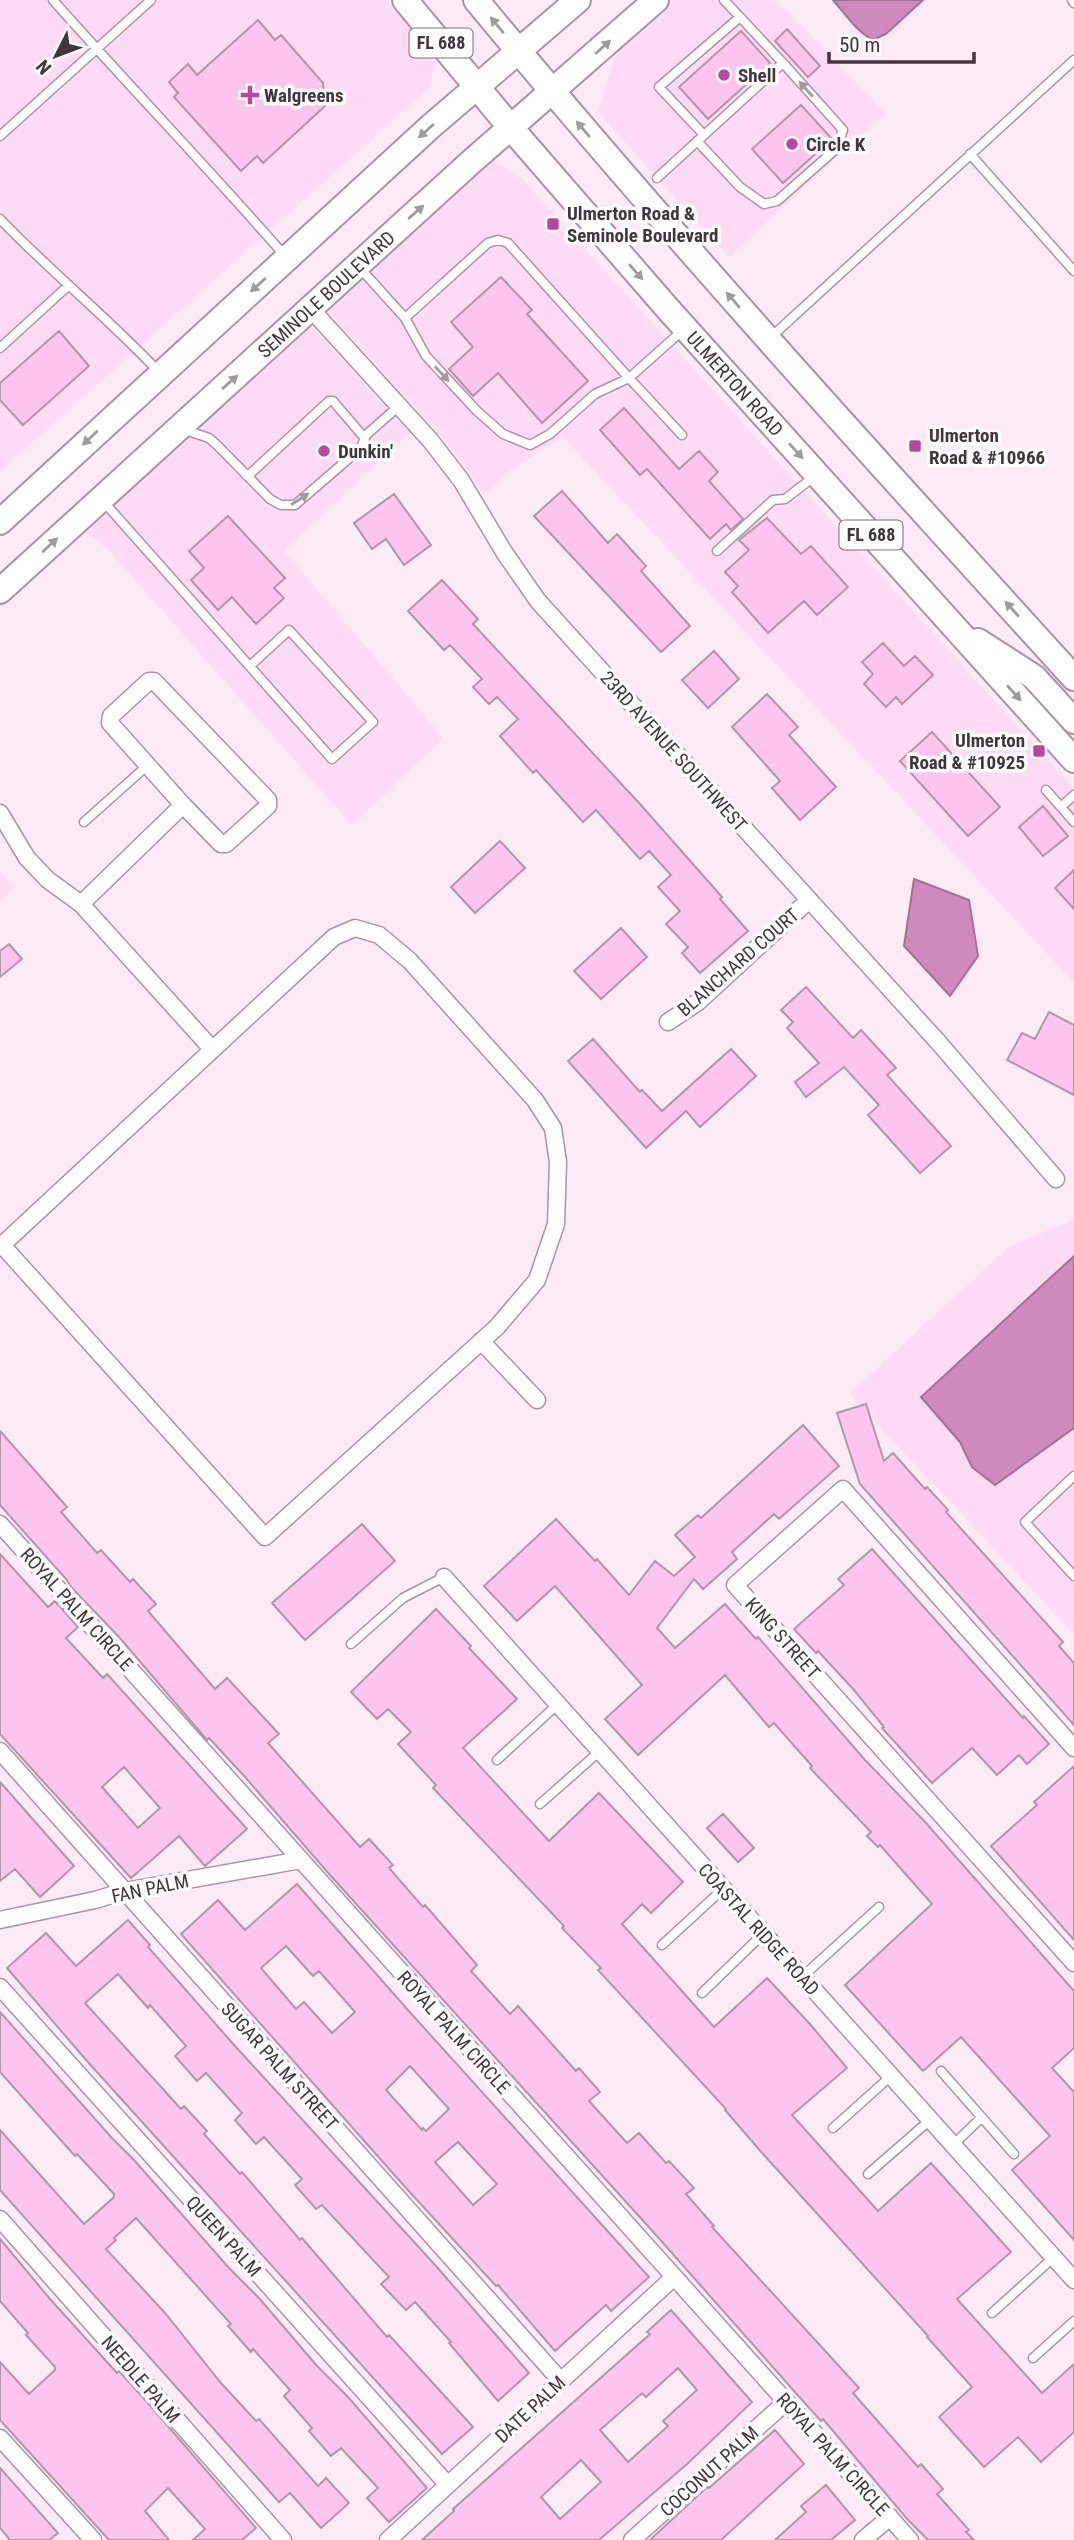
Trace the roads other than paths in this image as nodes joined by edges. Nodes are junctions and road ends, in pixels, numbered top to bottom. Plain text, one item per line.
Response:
1 (53, 0) edge
2 (151, 0) edge
3 (405, 0) edge
4 (476, 0) edge
5 (578, 0) edge
6 (656, 0) edge
7 (724, 0) edge
8 (740, 17) junction
9 (97, 50) junction
10 (517, 51) junction
11 (1074, 60) edge
12 (783, 63) junction
13 (477, 85) junction
14 (552, 92) junction
15 (511, 128) junction
16 (0, 136) edge
17 (701, 138) junction
18 (970, 154) junction
19 (657, 178) dead end
20 (0, 219) edge
21 (287, 259) junction
22 (358, 266) junction
23 (1074, 271) edge
24 (69, 285) junction
25 (310, 309) junction
26 (405, 318) junction
27 (685, 328) junction
28 (768, 340) junction
29 (0, 348) edge
30 (160, 373) junction
31 (629, 378) junction
32 (399, 406) junction
33 (179, 428) junction
34 (366, 435) junction
35 (682, 435) dead end
36 (817, 474) junction
37 (246, 475) junction
38 (101, 498) junction
39 (0, 522) edge
40 (717, 551) dead end
41 (0, 591) edge
42 (951, 624) junction
43 (250, 666) junction
44 (1074, 678) edge
45 (1074, 721) edge
46 (1074, 760) edge
47 (148, 765) junction
48 (1046, 790) dead end
49 (1074, 795) edge
50 (183, 804) junction
51 (1061, 807) junction
52 (0, 813) edge
53 (85, 822) dead end
54 (1074, 822) edge
55 (808, 901) junction
56 (81, 904) junction
57 (668, 1022) dead end
58 (212, 1049) junction
59 (1056, 1179) dead end
60 (481, 1341) junction
61 (537, 1400) dead end
62 (1074, 1476) edge
63 (0, 1524) edge
64 (1074, 1576) edge
65 (444, 1577) joint
66 (351, 1644) dead end
67 (558, 1704) junction
68 (1074, 1748) edge
69 (0, 1751) edge
70 (600, 1751) junction
71 (497, 1760) dead end
72 (540, 1804) dead end
73 (301, 1860) junction
74 (723, 1889) junction
75 (125, 1891) junction
76 (879, 1907) dead end
77 (0, 1920) edge
78 (763, 1934) junction
79 (662, 1945) dead end
80 (1074, 1963) edge
81 (802, 1977) junction
82 (0, 1987) edge
83 (702, 1993) dead end
84 (940, 2071) dead end
85 (891, 2076) junction
86 (982, 2117) junction
87 (930, 2120) junction
88 (833, 2128) dead end
89 (953, 2145) junction
90 (1014, 2154) dead end
91 (868, 2174) dead end
92 (0, 2219) edge
93 (1054, 2257) junction
94 (673, 2278) junction
95 (1074, 2280) edge
96 (992, 2314) dead end
97 (1074, 2320) edge
98 (1033, 2358) dead end
99 (560, 2380) junction
100 (786, 2402) junction
101 (0, 2438) edge
102 (448, 2486) junction
103 (890, 2516) junction
104 (93, 2540) edge
105 (283, 2540) edge
106 (388, 2540) edge
107 (632, 2540) edge
108 (863, 2540) edge
109 (910, 2540) edge

1 - 9 lane
2 - 9 lane
3 - 13 main road, ULMERTON ROAD / FL 688
10 -> 4 main road, FL 688
5 - 10 main road
14 -> 6 main road, SEMINOLE BOULEVARD
7 - 8 lane
8 - 12 lane
8 - 17 lane
9 - 16 lane
9 - 21 lane
10 - 13 main road
10 - 14 main road, FL 688
11 - 18 lane
12 - 17 lane
17 -> 12 lane
13 - 15 main road, ULMERTON ROAD / FL 688
13 -> 21 main road
14 - 15 main road, SEMINOLE BOULEVARD
28 -> 14 main road, FL 688
22 -> 15 main road, SEMINOLE BOULEVARD
15 -> 27 main road, ULMERTON ROAD / FL 688
17 - 19 lane
18 - 23 lane
18 - 28 lane
20 - 24 lane
21 -> 30 main road
22 - 25 main road, SEMINOLE BOULEVARD
22 - 26 lane
24 - 29 lane
24 - 30 lane
25 - 32 street, 23RD AVENUE SOUTHWEST
33 -> 25 main road, SEMINOLE BOULEVARD
26 -> 31 lane
26 - 31 lane
27 - 31 lane
27 -> 36 main road, ULMERTON ROAD / FL 688
44 -> 28 main road, FL 688
30 -> 39 main road
31 - 35 lane
32 - 34 lane
32 - 55 street, 23RD AVENUE SOUTHWEST
33 - 37 lane
33 - 38 main road, SEMINOLE BOULEVARD
37 -> 34 lane
34 - 37 lane
36 - 40 lane
36 - 42 main road, ULMERTON ROAD / FL 688
41 -> 38 main road, SEMINOLE BOULEVARD
38 - 43 lane
42 - 45 main road
42 -> 46 main road, ULMERTON ROAD / FL 688
43 - 43 lane
47 - 50 street
47 - 50 street
47 - 53 lane
48 - 51 lane
49 - 51 lane
50 - 56 street
51 - 54 lane
52 - 56 street
55 - 57 street, BLANCHARD COURT
55 - 59 street, 23RD AVENUE SOUTHWEST
56 - 58 street
58 - 60 street
58 - 60 street
60 - 61 street
62 - 64 lane
63 - 73 street, ROYAL PALM CIRCLE
65 - 66 lane
65 - 67 street, COASTAL RIDGE ROAD
67 - 70 street, COASTAL RIDGE ROAD
67 - 71 lane
68 - 80 street, KING STREET
69 - 75 street, SUGAR PALM STREET
70 - 72 lane
70 - 74 street, COASTAL RIDGE ROAD
73 - 75 street, FAN PALM
73 - 94 street, ROYAL PALM CIRCLE
74 - 78 street, COASTAL RIDGE ROAD
74 - 79 lane
75 - 77 street, FAN PALM
75 - 99 street, SUGAR PALM STREET
76 - 81 lane
78 - 81 street, COASTAL RIDGE ROAD
78 - 83 lane
81 - 85 street, COASTAL RIDGE ROAD
82 - 102 street, QUEEN PALM
84 - 86 lane
85 - 87 street, COASTAL RIDGE ROAD
85 - 88 lane
86 - 89 lane
86 - 90 lane
87 - 89 street, COASTAL RIDGE ROAD
87 - 91 lane
89 - 93 street, COASTAL RIDGE ROAD
92 - 105 street, NEEDLE PALM
93 - 95 street, COASTAL RIDGE ROAD
93 - 96 lane
94 - 99 street, DATE PALM
94 - 100 street, ROYAL PALM CIRCLE
97 - 98 lane
99 - 102 street, DATE PALM
100 - 103 street, ROYAL PALM CIRCLE
100 - 107 street, COCONUT PALM
101 - 104 street
102 - 106 street, DATE PALM
103 - 108 street
103 - 109 street, ROYAL PALM CIRCLE

